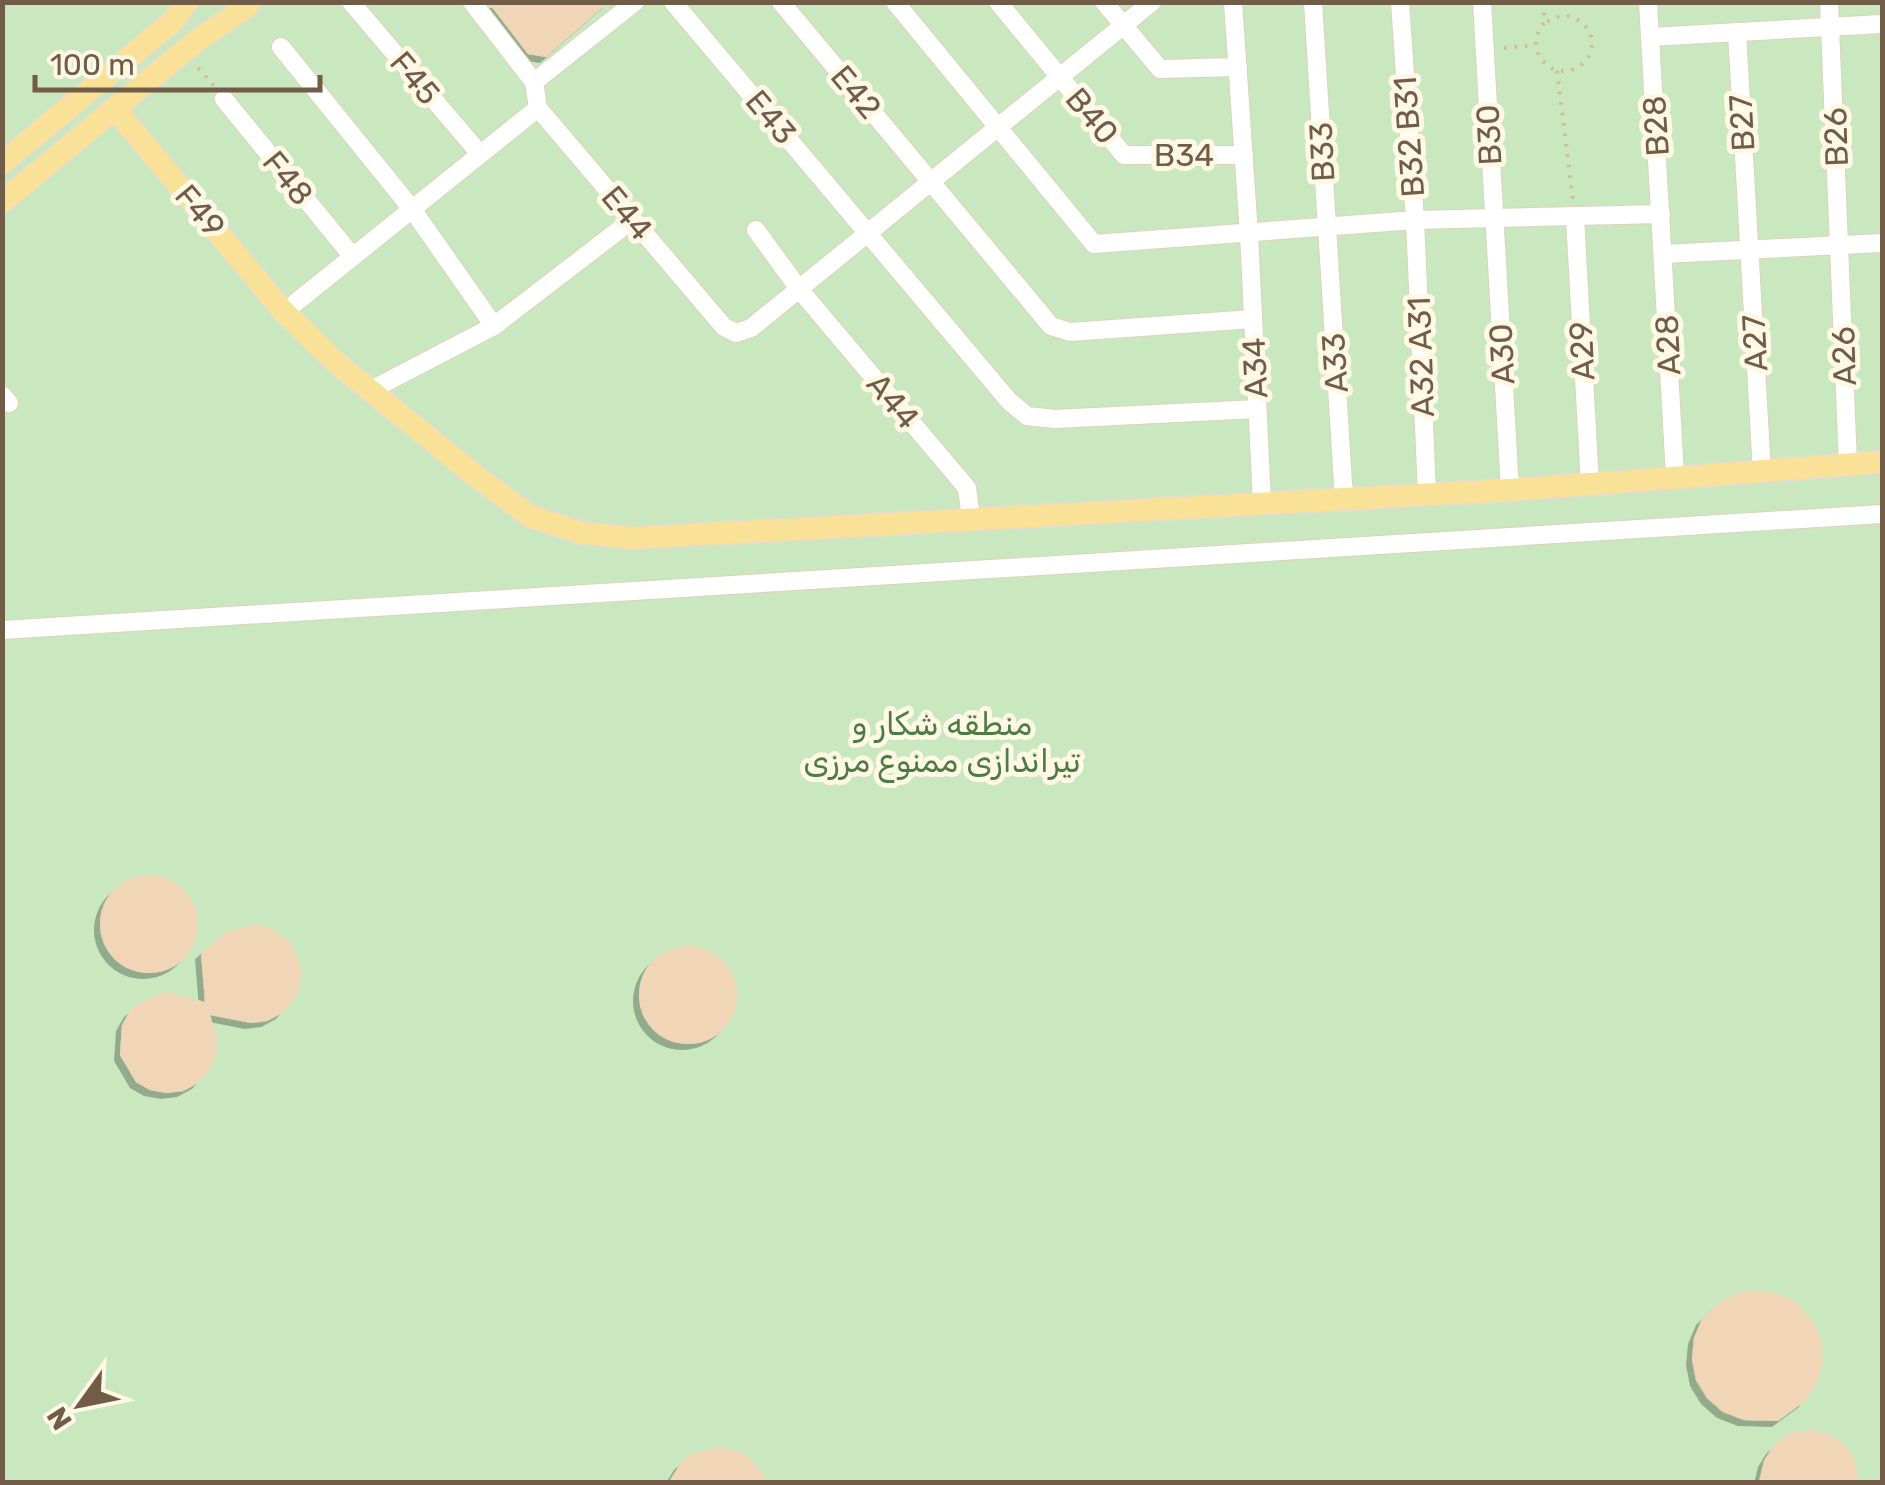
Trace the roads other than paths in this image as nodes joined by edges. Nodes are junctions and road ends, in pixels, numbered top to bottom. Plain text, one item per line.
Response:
1 (186, 2) edge
2 (350, 2) edge
3 (472, 2) edge
4 (636, 2) edge
5 (673, 2) edge
6 (782, 2) edge
7 (895, 2) edge
8 (998, 2) edge
9 (1104, 2) edge
10 (1152, 2) edge
11 (1234, 2) edge
12 (1313, 2) edge
13 (1400, 2) edge
14 (1482, 2) edge
15 (1648, 2) edge
16 (1829, 2) edge
17 (248, 4) edge
18 (1882, 24) edge
19 (1123, 26) junction
20 (1832, 27) junction
21 (1738, 32) junction
22 (1650, 37) junction
23 (281, 46) dead end
24 (1238, 67) junction
25 (1060, 77) junction
26 (534, 82) junction
27 (224, 99) road end
28 (538, 108) junction
29 (116, 109) junction
30 (998, 128) junction
31 (480, 154) junction
32 (1124, 154) joint
33 (1244, 155) junction
34 (2, 163) edge
35 (931, 182) junction
36 (2, 202) edge
37 (412, 208) junction
38 (1661, 214) junction
39 (1748, 214) joint
40 (1494, 218) junction
41 (1575, 218) junction
42 (632, 220) junction
43 (1414, 220) junction
44 (1326, 228) junction
45 (756, 230) dead end
46 (869, 232) junction
47 (1249, 234) junction
48 (1882, 243) edge
49 (1839, 246) junction
50 (1750, 252) junction
51 (1663, 254) junction
52 (353, 257) junction
53 (799, 290) junction
54 (284, 312) junction
55 (1253, 319) junction
56 (494, 326) junction
57 (371, 390) junction
58 (1257, 409) junction
59 (1882, 462) edge
60 (1848, 465) junction
61 (1762, 473) junction
62 (1675, 476) junction
63 (1590, 484) junction
64 (1510, 490) junction
65 (1426, 494) junction
66 (1344, 498) junction
67 (1262, 502) junction
68 (1882, 514) edge
69 (971, 518) junction
70 (2, 630) edge

1 - 34 main road
2 - 31 street, F45
3 - 26 street
4 - 26 street
5 - 46 street, E43
6 - 35 street, E42
7 - 30 street
8 - 25 street, B40
9 - 19 street
10 - 19 street
11 - 24 street, B34
12 - 44 street, B33
13 - 43 street, B32 B31
14 - 40 street, B30
15 - 22 street, B28
16 - 20 street, B26
17 - 29 main road
18 - 20 street
19 - 24 street
19 - 25 street
20 - 21 street
20 - 49 street, B26
21 - 22 street
21 - 39 street, B27
22 - 38 street, B28
23 - 37 street
24 - 33 street, B34
25 - 30 street
25 - 32 street, B40
26 - 28 street
27 - 52 street, F48
28 - 31 street
28 - 42 street, E44
29 - 36 main road
29 - 54 main road, F49
30 - 35 street
30 - 47 street
31 - 37 street
32 - 33 street, B34
33 - 47 street, B34
35 - 46 street
35 - 55 street, E42
37 - 52 street
37 - 56 street
38 - 41 street
38 - 51 street, A28
39 - 50 street, A27
40 - 41 street
40 - 43 street
40 - 64 street, A30
41 - 63 street, A29
42 - 53 street, E44
42 - 56 street
43 - 44 street
43 - 65 street, A32 A31
44 - 47 street
44 - 66 street, A33
45 - 53 street, A44
46 - 53 street
46 - 58 street, E43
47 - 55 street, A34
48 - 49 street
49 - 50 street
49 - 60 street, A26
50 - 51 street
50 - 61 street, A27
51 - 62 street, A28
52 - 54 street
53 - 69 street, A44
54 - 57 main road, F49
55 - 58 street, A34
56 - 57 street
57 - 69 main road, F49
58 - 67 street, A34
59 - 60 main road, F49
60 - 61 main road, F49
61 - 62 main road, F49
62 - 63 main road, F49
63 - 64 main road, F49
64 - 65 main road, F49
65 - 66 main road, F49
66 - 67 main road, F49
67 - 69 main road, F49
68 - 70 street

